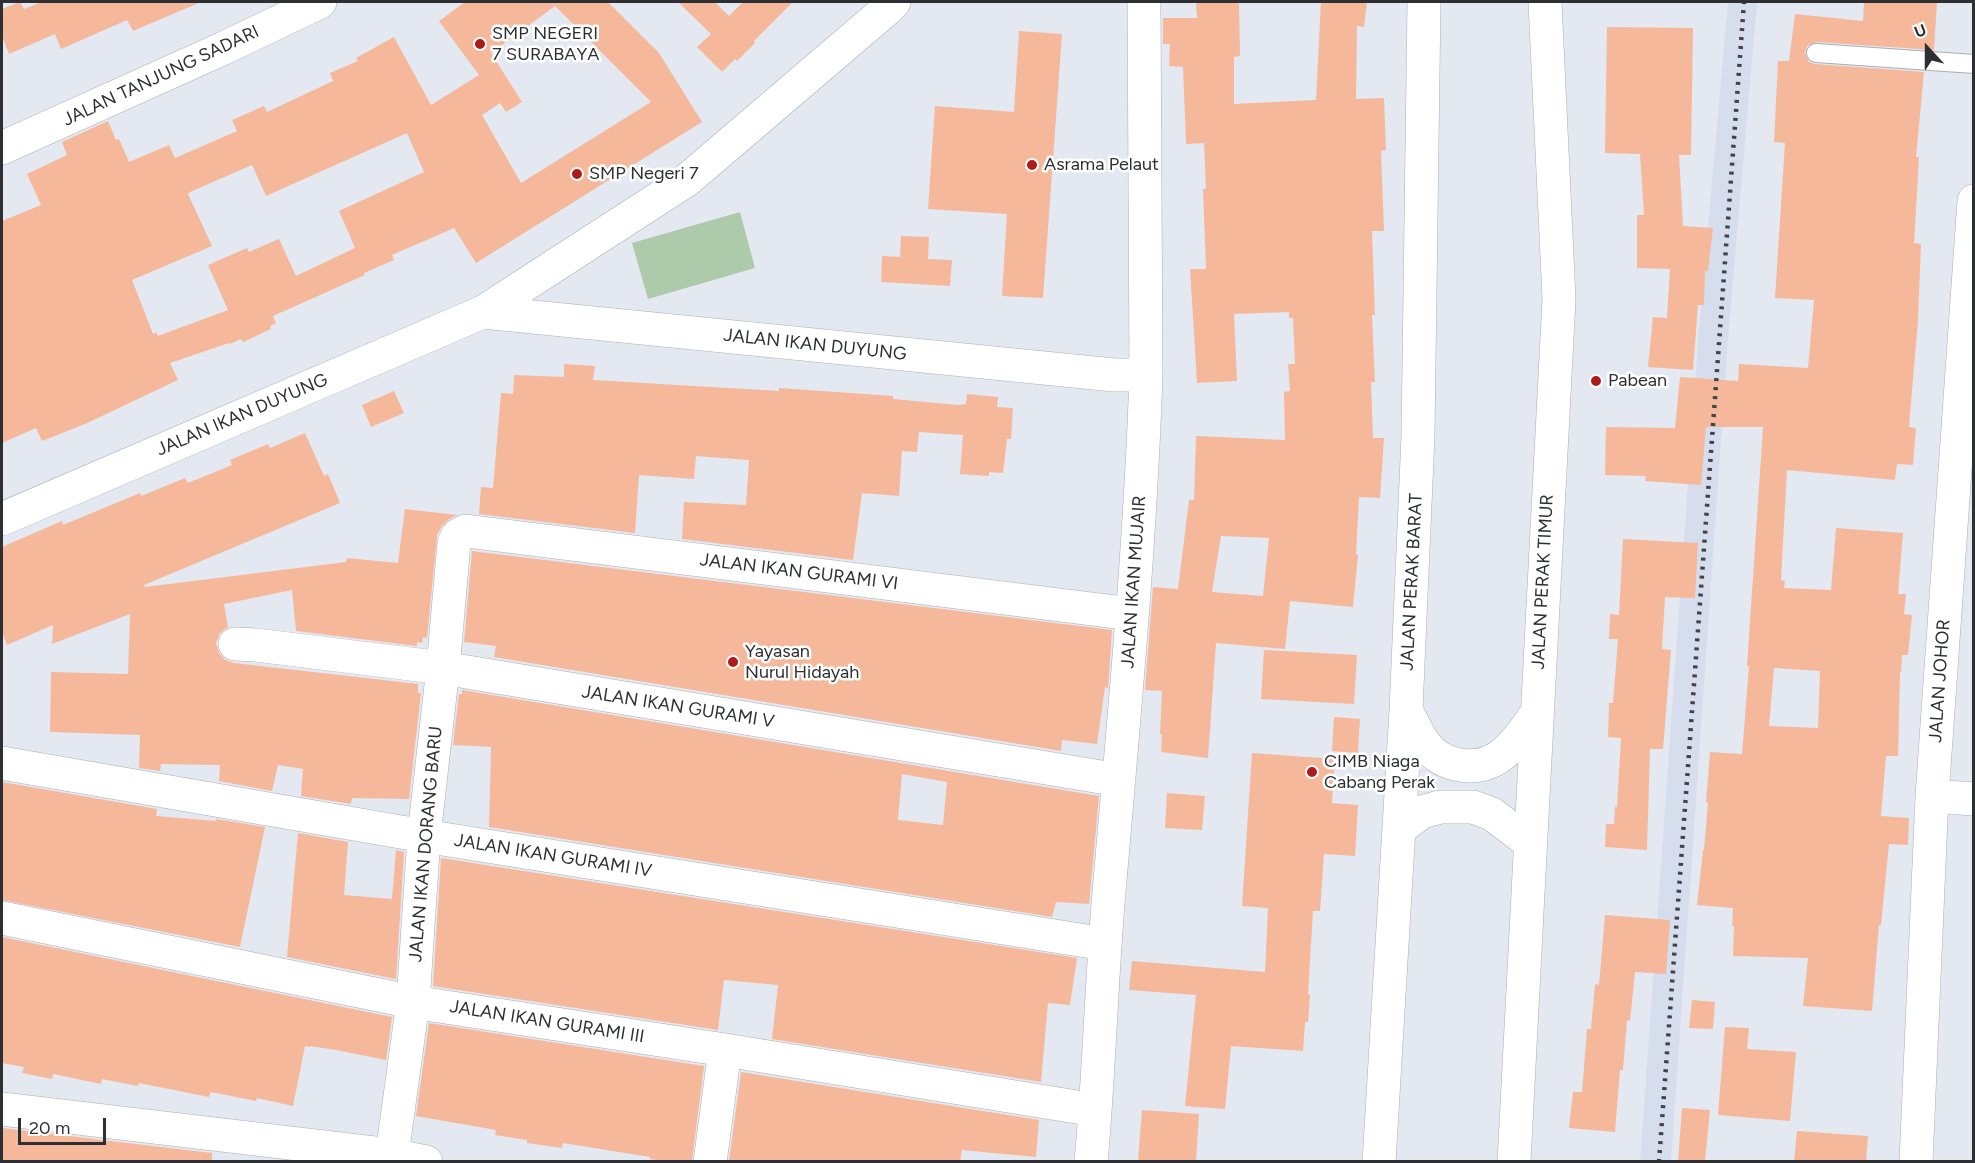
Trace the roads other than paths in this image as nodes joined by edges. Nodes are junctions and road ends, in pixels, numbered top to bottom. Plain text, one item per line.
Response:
1 (320, 2) edge
2 (894, 2) edge
3 (1144, 2) edge
4 (1424, 2) edge
5 (1545, 2) edge
6 (1816, 53) dead end
7 (1974, 64) edge
8 (2, 148) edge
9 (1974, 201) edge
10 (483, 312) junction
11 (1146, 375) junction
12 (2, 519) edge
13 (466, 531) joint
14 (1132, 614) junction
15 (235, 644) dead end
16 (443, 668) junction
17 (1406, 710) junction
18 (1536, 714) junction
19 (2, 763) edge
20 (1119, 780) junction
21 (1932, 796) junction
22 (1974, 800) edge
23 (1399, 829) junction
24 (424, 836) junction
25 (1530, 843) junction
26 (2, 918) edge
27 (1105, 944) junction
28 (413, 1002) junction
29 (725, 1050) junction
30 (2, 1109) edge
31 (1095, 1110) junction
32 (391, 1158) edge
33 (426, 1161) edge
34 (710, 1161) edge
35 (1091, 1161) edge
36 (1379, 1161) edge
37 (1514, 1161) edge
38 (1916, 1161) edge

1 - 8 main road, JALAN TANJUNG SADARI
2 - 10 main road, JALAN IKAN DUYUNG
3 - 11 main road, JALAN IKAN MUJAIR
4 - 17 main road, JALAN PERAK BARAT
5 - 18 main road, JALAN PERAK TIMUR
6 - 7 lane
9 - 21 main road, JALAN JOHOR
10 - 11 main road, JALAN IKAN DUYUNG
10 - 12 main road, JALAN IKAN DUYUNG
11 - 14 main road, JALAN IKAN MUJAIR
13 - 14 main road, JALAN IKAN GURAMI VI
13 - 16 main road, JALAN IKAN DORANG BARU
14 - 20 main road, JALAN IKAN MUJAIR
15 - 16 main road, JALAN IKAN GURAMI V
16 - 20 main road, JALAN IKAN GURAMI V
16 - 24 main road, JALAN IKAN DORANG BARU
17 - 18 main road
17 - 23 main road, JALAN PERAK BARAT
18 - 25 main road, JALAN PERAK TIMUR
19 - 24 main road, JALAN IKAN GURAMI IV
20 - 27 main road, JALAN IKAN MUJAIR
21 - 22 main road
21 - 38 main road, JALAN JOHOR
23 - 25 main road
23 - 36 main road, JALAN PERAK BARAT
24 - 27 main road, JALAN IKAN GURAMI IV
24 - 28 main road, JALAN IKAN DORANG BARU
25 - 37 main road, JALAN PERAK TIMUR
26 - 28 main road, JALAN IKAN GURAMI III
27 - 31 main road, JALAN IKAN MUJAIR
28 - 29 main road, JALAN IKAN GURAMI III
28 - 32 main road, JALAN IKAN DORANG BARU
29 - 31 main road, JALAN IKAN GURAMI III
29 - 34 main road
30 - 32 main road
31 - 35 main road, JALAN IKAN MUJAIR
32 - 33 main road

